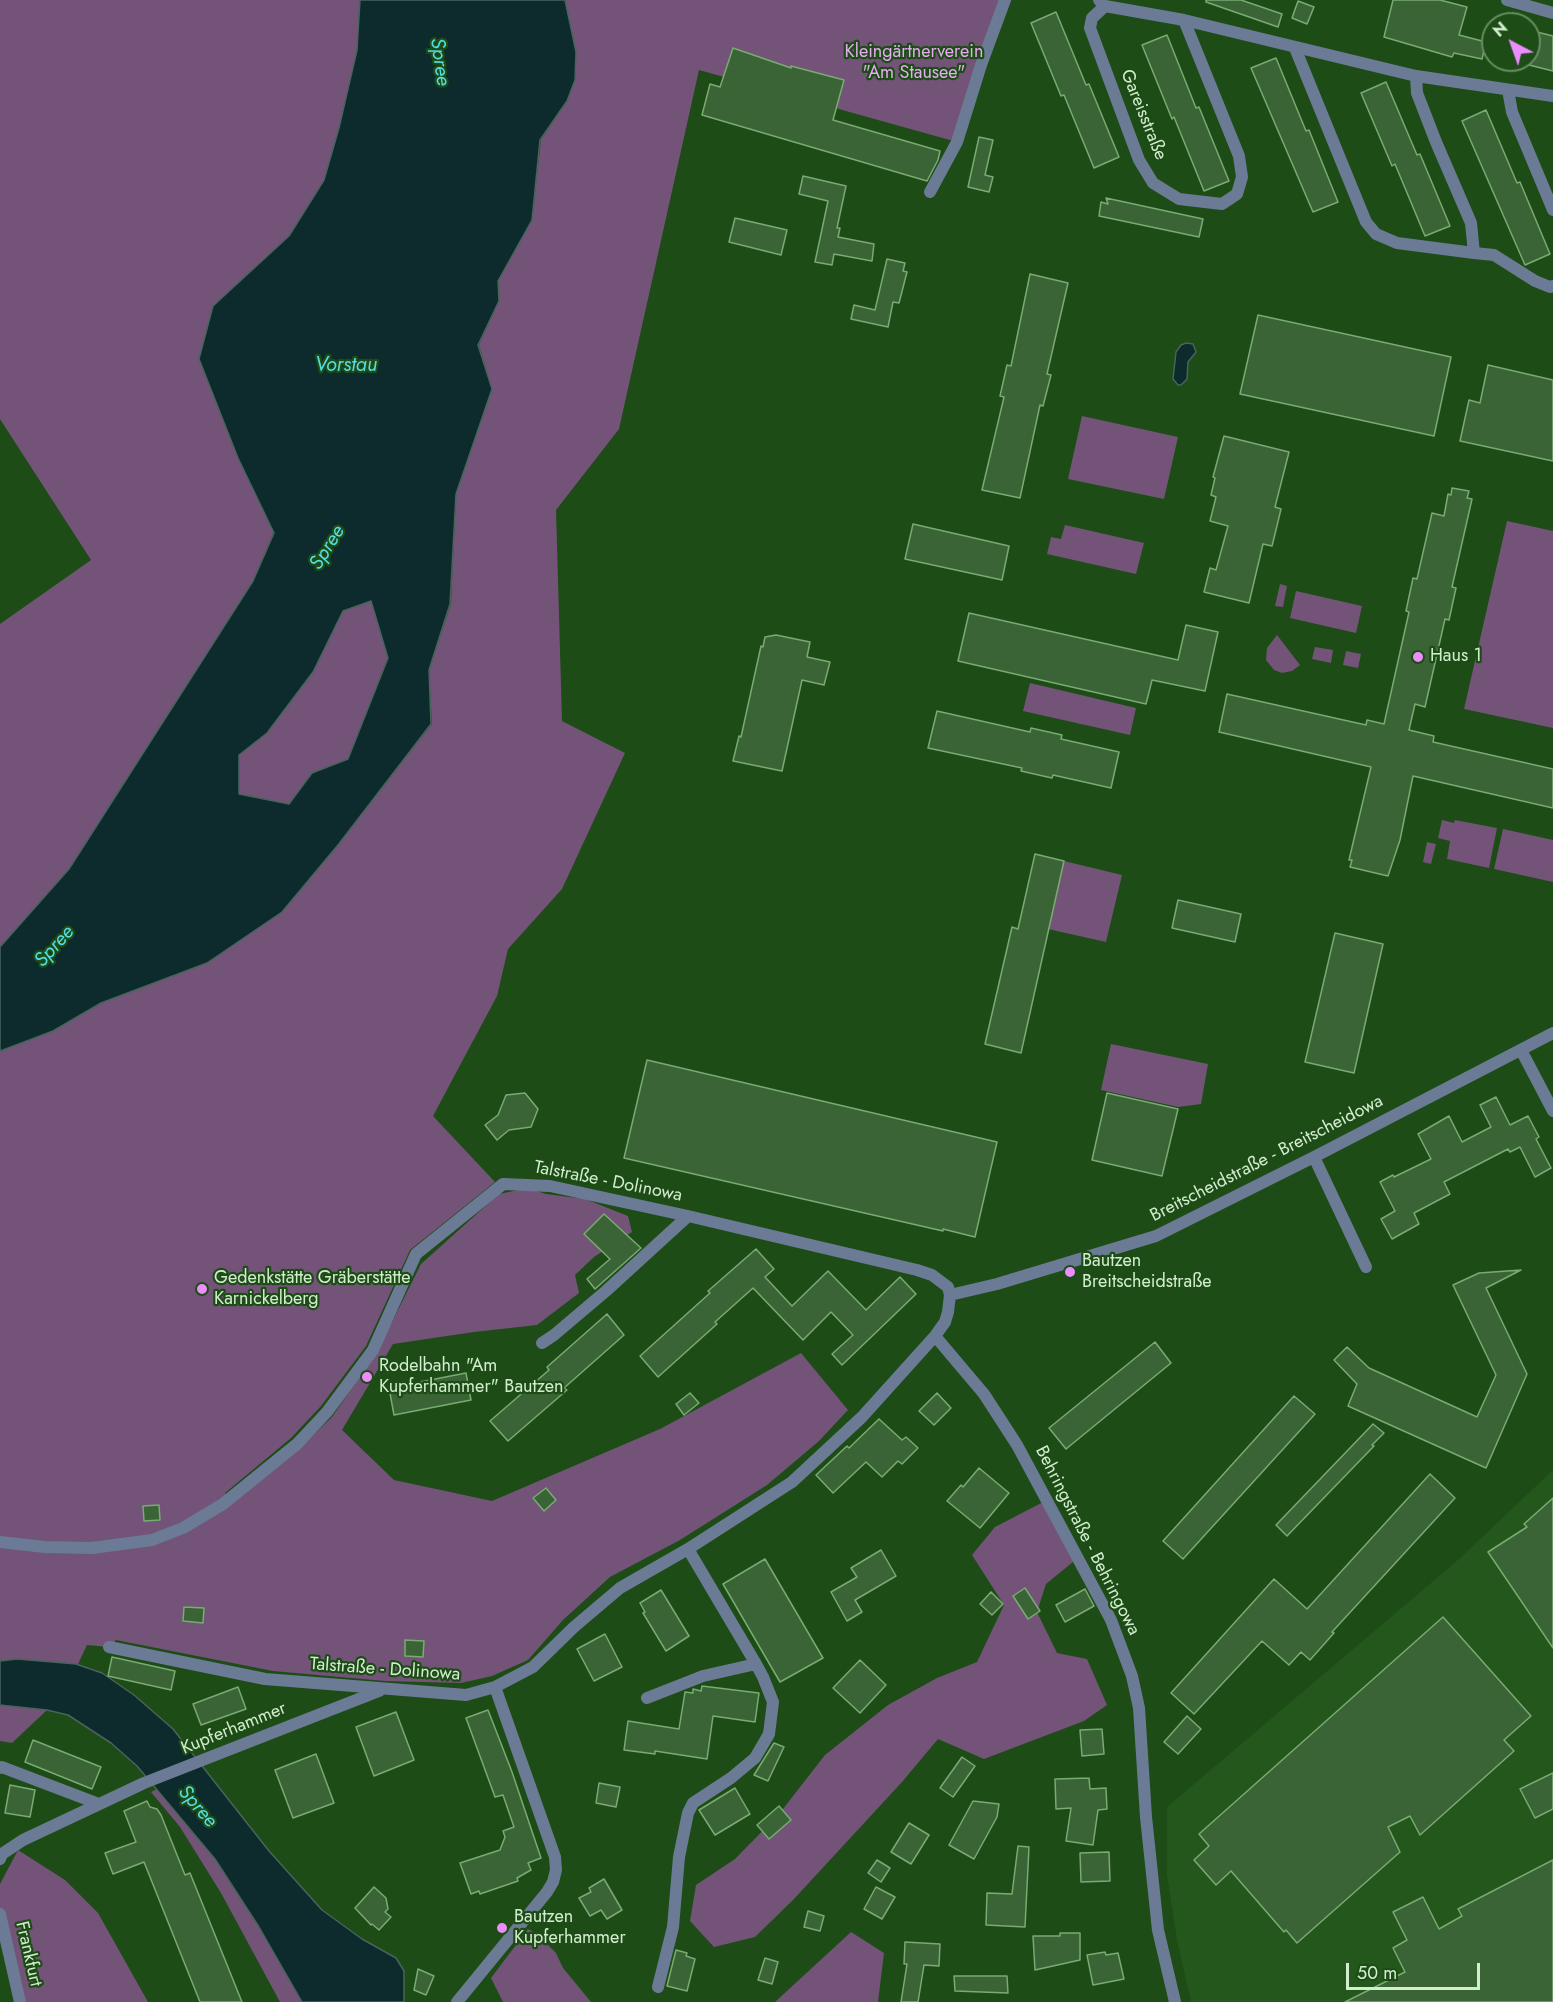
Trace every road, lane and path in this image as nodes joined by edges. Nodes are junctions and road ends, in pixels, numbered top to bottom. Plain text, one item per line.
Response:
1 (1005, 0) edge
2 (1507, 0) edge
3 (1102, 3) edge
4 (1553, 13) edge
5 (1184, 20) junction
6 (1295, 48) junction
7 (1416, 76) junction
8 (1508, 90) junction
9 (1553, 96) edge
10 (930, 192) dead end
11 (1553, 210) edge
12 (1474, 253) junction
13 (1553, 286) edge
14 (1553, 1033) edge
15 (1521, 1050) junction
16 (1553, 1111) edge
17 (1314, 1157) junction
18 (688, 1216) junction
19 (1366, 1267) dead end
20 (950, 1295) junction
21 (935, 1336) junction
22 (542, 1342) dead end
23 (0, 1542) edge
24 (688, 1550) junction
25 (108, 1647) dead end
26 (756, 1664) junction
27 (495, 1687) junction
28 (383, 1689) junction
29 (647, 1698) dead end
30 (0, 1768) edge
31 (99, 1804) junction
32 (1, 1855) edge
33 (0, 1914) edge
34 (658, 1987) dead end
35 (20, 2002) edge
36 (457, 2002) edge
37 (1175, 2002) edge

1 - 10 street
2 - 4 street
3 - 5 street, Gareisstraße
3 - 5 street, Gareisstraße
5 - 6 street, Gareisstraße
6 - 7 street, Gareisstraße
6 - 12 street
7 - 8 street, Gareisstraße
7 - 12 street
8 - 9 street, Gareisstraße
8 - 11 street
12 - 13 street
14 - 15 street, Breitscheidstraße - Breitscheidowa
15 - 16 street
15 - 17 street, Breitscheidstraße - Breitscheidowa
17 - 19 street
17 - 20 street, Breitscheidstraße - Breitscheidowa
18 - 20 street, Talstraße - Dolinowa
18 - 22 street, Talstraße - Dolinowa
18 - 23 street, Talstraße - Dolinowa
20 - 21 street, Talstraße - Dolinowa
21 - 24 street, Talstraße - Dolinowa
21 - 37 street, Behringstraße - Behringowa
24 - 26 street
24 - 27 street, Talstraße - Dolinowa
25 - 28 street, Talstraße - Dolinowa
26 - 29 street
26 - 34 street
27 - 28 street, Talstraße - Dolinowa
27 - 36 street
28 - 31 street, Kupferhammer
30 - 31 street
31 - 32 street, Kupferhammer
33 - 35 street, Frankfurt

